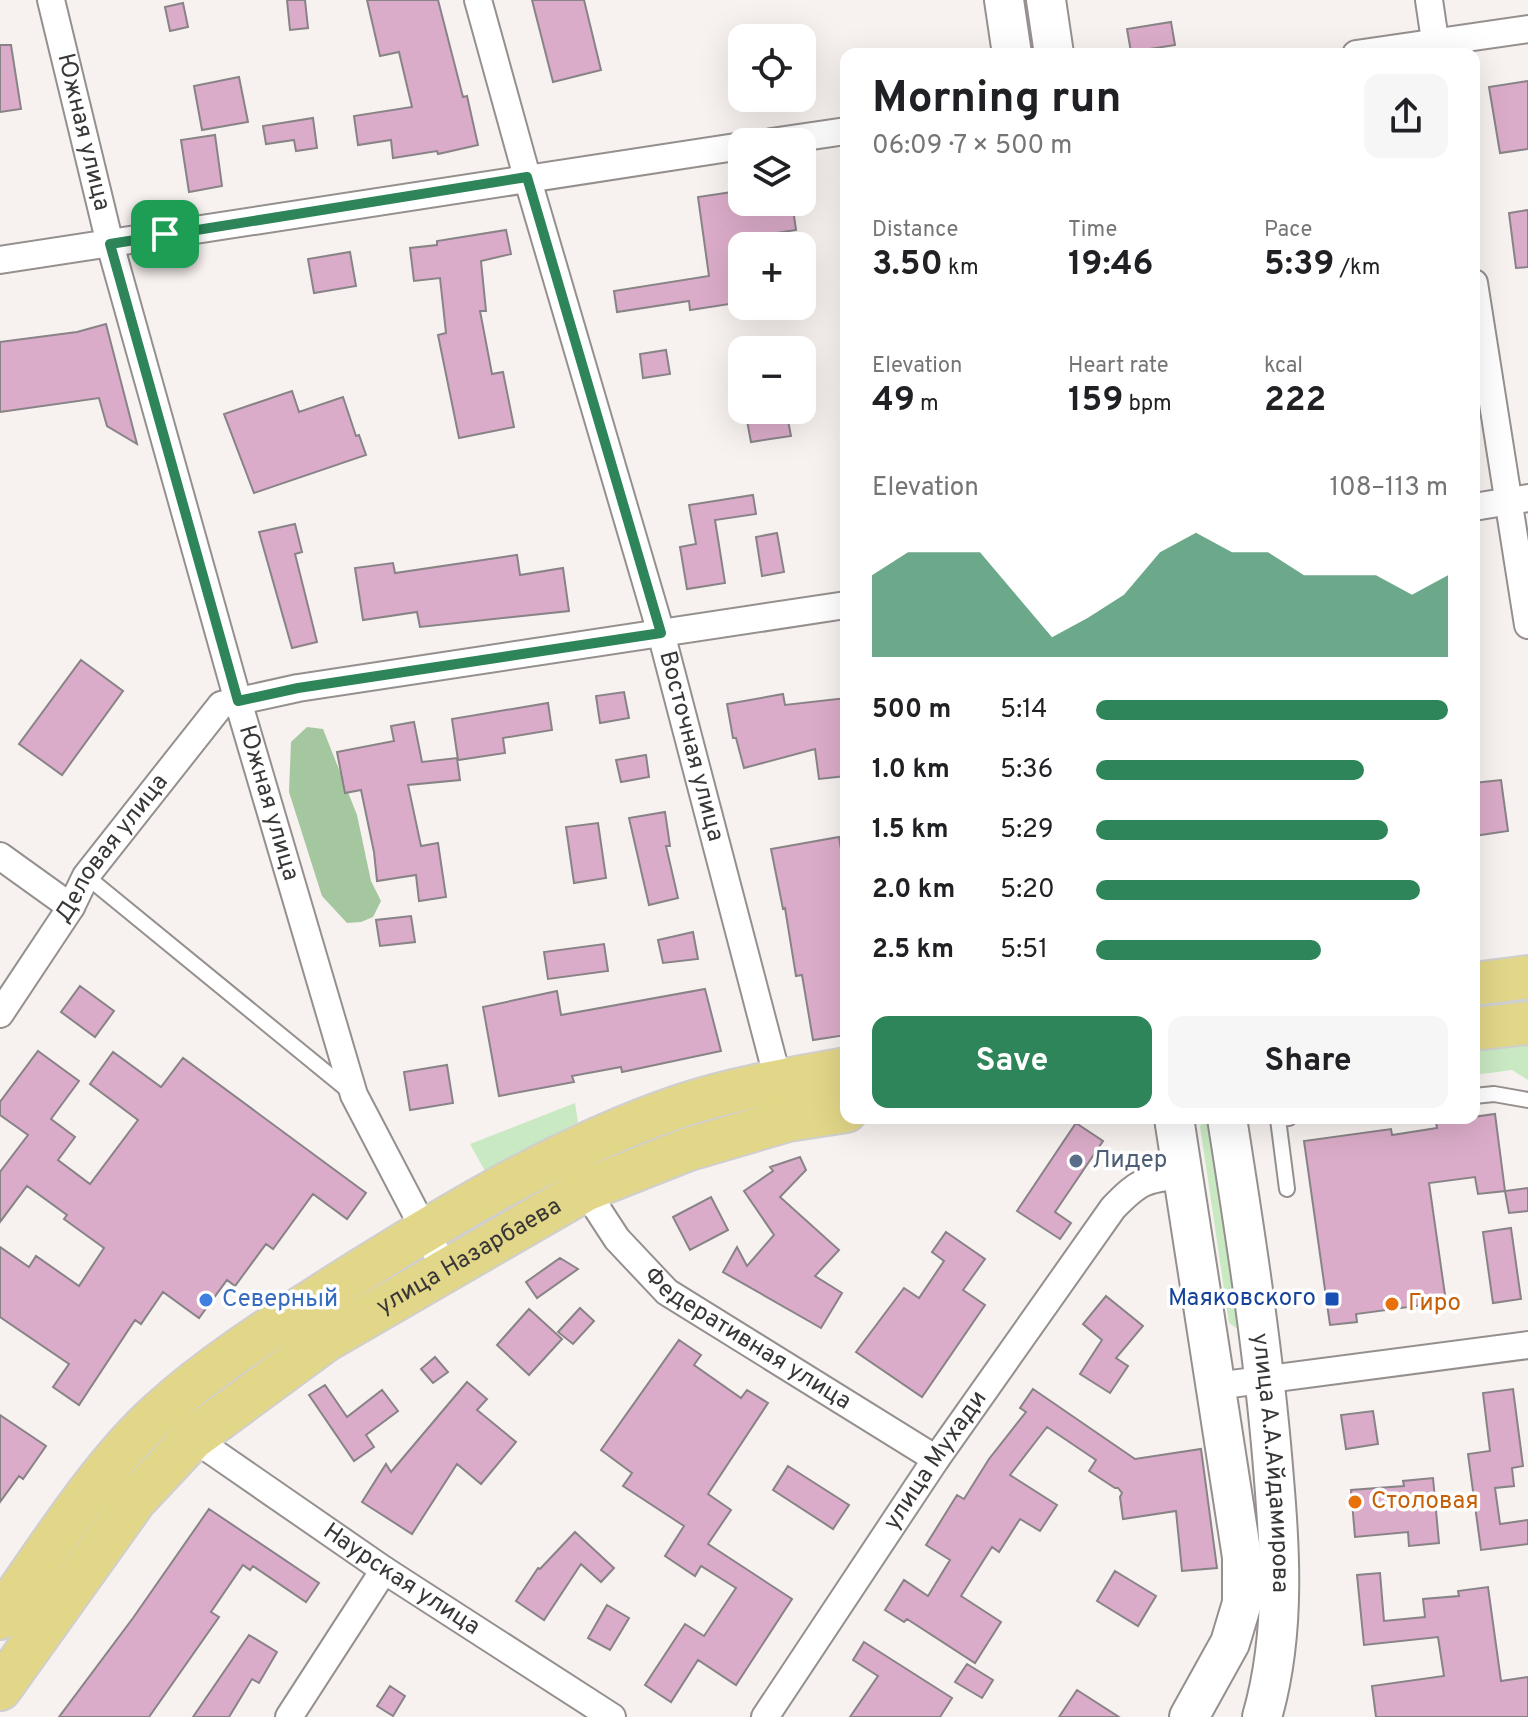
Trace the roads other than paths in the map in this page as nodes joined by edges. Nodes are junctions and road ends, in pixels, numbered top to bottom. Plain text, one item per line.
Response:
1 (51, 0) edge
2 (478, 0) edge
3 (1004, 0) edge
4 (1046, 0) edge
5 (1429, 0) edge
6 (1528, 29) edge
7 (1011, 48) edge
8 (1053, 48) edge
9 (1436, 48) edge
10 (840, 132) edge
11 (816, 135) edge
12 (728, 148) edge
13 (527, 177) junction
14 (110, 244) junction
15 (0, 260) edge
16 (1480, 313) edge
17 (1518, 500) edge
18 (1480, 506) edge
19 (840, 606) edge
20 (1528, 625) edge
21 (661, 633) junction
22 (238, 701) junction
23 (0, 856) edge
24 (86, 876) junction
25 (71, 907) junction
26 (1528, 977) edge
27 (1480, 983) edge
28 (0, 1014) edge
29 (1528, 1023) edge
30 (1480, 1028) edge
31 (840, 1070) edge
32 (778, 1080) junction
33 (354, 1095) junction
34 (1480, 1095) edge
35 (1528, 1100) edge
36 (840, 1112) edge
37 (1175, 1124) edge
38 (1228, 1124) edge
39 (1279, 1124) edge
40 (1182, 1175) junction
41 (1287, 1189) dead end
42 (585, 1190) junction
43 (423, 1233) junction
44 (446, 1271) junction
45 (1528, 1345) edge
46 (1265, 1381) junction
47 (1216, 1386) junction
48 (193, 1438) junction
49 (936, 1459) junction
50 (384, 1570) junction
51 (0, 1618) edge
52 (0, 1689) edge
53 (289, 1717) edge
54 (612, 1717) edge
55 (765, 1717) edge
56 (1189, 1717) edge
57 (1262, 1717) edge

1 - 14 street, Южная улица
2 - 13 street, Восточная улица
3 - 7 main road
4 - 8 main road
5 - 9 street
6 - 9 street
10 - 11 street
12 - 13 street
13 - 14 street
13 - 21 street, Восточная улица
14 - 15 street
14 - 22 street, Южная улица
16 - 17 street
17 - 18 street
17 - 20 street
19 - 21 street
21 - 22 street
21 - 32 street, Восточная улица
22 - 24 street, Деловая улица
22 - 33 street, Южная улица
23 - 25 street
24 - 25 street, Деловая улица
24 - 33 lane
25 - 28 street, Деловая улица
26 - 27 main road
29 - 30 main road
31 - 32 main road, улица Назарбаева
32 - 43 main road, улица Назарбаева
33 - 43 street, Южная улица
34 - 35 lane
36 - 42 main road, улица Назарбаева
37 - 40 main road, улица А.А.Айдамирова
38 - 46 main road, улица А.А.Айдамирова
39 - 41 lane
40 - 47 main road, улица А.А.Айдамирова
40 - 49 street, улица Мухади
42 - 44 main road, улица Назарбаева
42 - 49 street, Федеративная улица
43 - 44 street, Южная улица
43 - 51 main road, улица Назарбаева
44 - 48 main road, улица Назарбаева
45 - 46 street
46 - 47 street
46 - 57 main road, улица А.А.Айдамирова
47 - 56 main road, улица А.А.Айдамирова
48 - 50 street, Наурская улица
48 - 52 main road, улица Назарбаева
49 - 55 street, улица Мухади
50 - 53 street
50 - 54 street, Наурская улица

